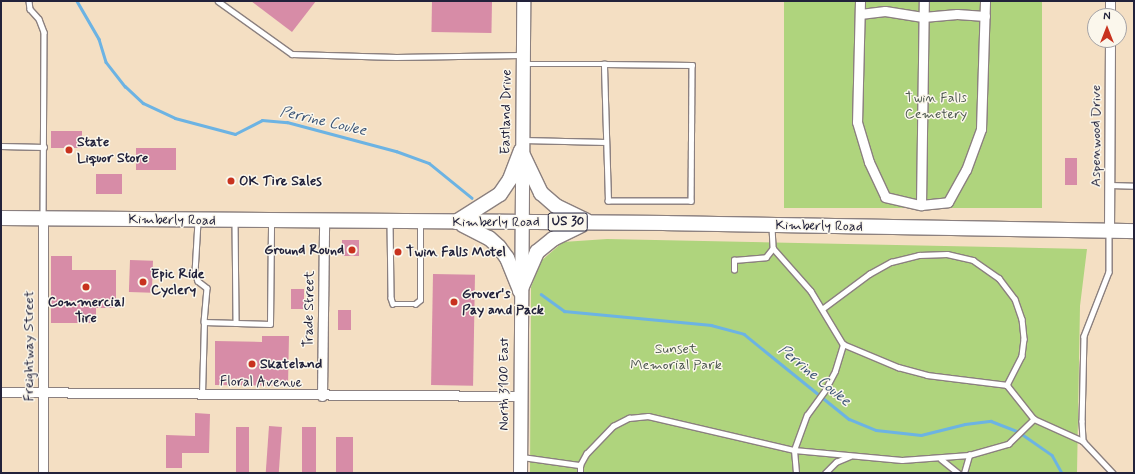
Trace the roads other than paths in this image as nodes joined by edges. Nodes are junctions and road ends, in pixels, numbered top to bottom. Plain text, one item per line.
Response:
1 (29, 1) edge
2 (218, 1) edge
3 (523, 1) edge
4 (860, 1) edge
5 (924, 1) edge
6 (985, 1) edge
7 (860, 14) junction
8 (984, 16) junction
9 (923, 17) junction
10 (1110, 48) edge
11 (523, 59) junction
12 (604, 64) junction
13 (606, 142) junction
14 (521, 145) junction
15 (1, 146) edge
16 (44, 147) junction
17 (1110, 185) junction
18 (1134, 186) edge
19 (921, 205) junction
20 (1, 218) edge
21 (43, 219) junction
22 (198, 220) junction
23 (235, 221) junction
24 (271, 221) junction
25 (324, 222) junction
26 (390, 222) junction
27 (456, 222) junction
28 (589, 222) junction
29 (420, 223) junction
30 (521, 223) junction
31 (772, 225) junction
32 (1109, 231) junction
33 (1134, 231) edge
34 (773, 248) junction
35 (734, 270) dead end
36 (520, 291) junction
37 (822, 309) junction
38 (204, 322) junction
39 (236, 323) junction
40 (843, 344) junction
41 (1007, 385) junction
42 (1, 392) edge
43 (43, 393) junction
44 (202, 395) junction
45 (322, 396) junction
46 (520, 396) junction
47 (1034, 419) junction
48 (1083, 441) junction
49 (794, 450) junction
50 (969, 455) junction
51 (850, 456) junction
52 (520, 457) junction
53 (941, 459) junction
54 (580, 465) junction
55 (43, 473) edge
56 (520, 473) edge
57 (580, 473) edge
58 (796, 473) edge
59 (825, 473) edge
60 (958, 473) edge
61 (964, 473) edge
62 (1113, 473) edge

1 - 16 lane
2 - 11 lane
3 - 11 main road, Eastland Drive
4 - 7 street
5 - 9 street
6 - 8 street
7 - 9 street
7 - 19 street
8 - 9 street
8 - 19 street
9 - 19 street
10 - 17 street, Aspenwood Drive
11 - 12 lane
11 - 14 main road, Eastland Drive
12 - 13 lane
12 - 13 lane
13 - 14 lane
14 - 27 main road
14 - 28 main road
14 - 30 main road, Eastland Drive
15 - 16 lane
16 - 21 lane
17 - 18 lane
17 - 32 street, Aspenwood Drive
20 - 21 main road, Kimberly Road / US 30
21 - 22 main road, Kimberly Road / US 30
21 - 43 street, Freightway Street
22 - 23 main road, Kimberly Road / US 30
22 - 38 lane
23 - 24 main road, Kimberly Road / US 30
23 - 39 lane
24 - 25 main road, Kimberly Road / US 30
24 - 39 lane
25 - 26 main road, Kimberly Road / US 30
25 - 45 street, Trade Street
26 - 29 main road, Kimberly Road / US 30
26 - 29 lane
27 - 29 main road, Kimberly Road / US 30
27 - 30 main road, Kimberly Road / US 30
27 - 36 main road
28 - 30 main road, Kimberly Road / US 30
28 - 31 main road, Kimberly Road / US 30
28 - 36 main road
30 - 36 main road, North 3100 East
31 - 32 main road, Kimberly Road / US 30
31 - 34 lane
32 - 33 main road, Kimberly Road / US 30
32 - 48 lane
34 - 35 lane
34 - 37 lane
36 - 46 main road, North 3100 East
37 - 40 lane
37 - 41 lane
38 - 39 lane
38 - 44 lane
40 - 41 lane
40 - 49 lane
41 - 47 lane
42 - 43 street, Floral Avenue
43 - 44 street, Floral Avenue
43 - 55 street, Freightway Street
44 - 45 street, Floral Avenue
45 - 46 street, Floral Avenue
46 - 52 main road, North 3100 East
47 - 48 lane
47 - 50 lane
48 - 62 lane
49 - 51 lane
49 - 54 lane
49 - 58 lane
50 - 53 lane
50 - 61 lane
51 - 53 lane
51 - 59 lane
52 - 54 lane
52 - 56 main road, North 3100 East
53 - 60 lane
54 - 57 lane

